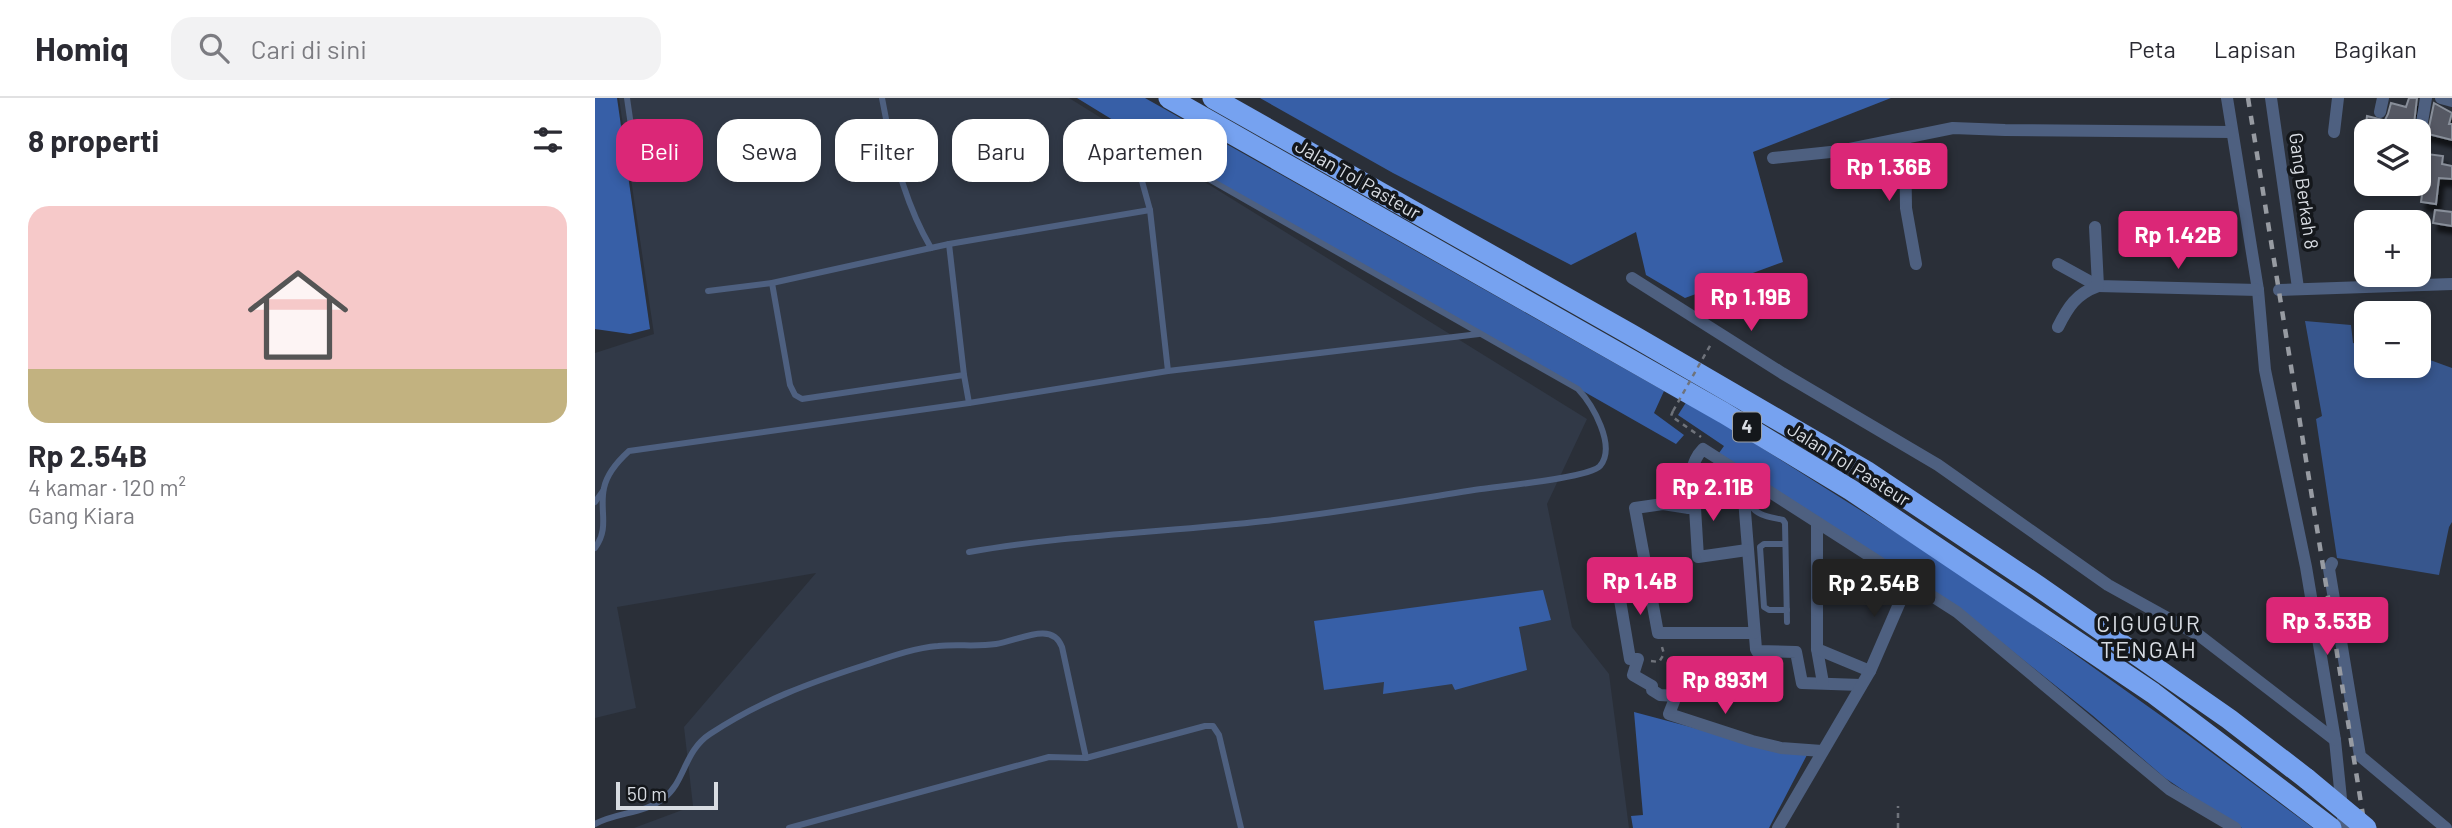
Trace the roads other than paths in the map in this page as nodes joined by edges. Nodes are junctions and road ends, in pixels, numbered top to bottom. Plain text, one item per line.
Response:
1 (628, 98) edge
2 (882, 98) edge
3 (1169, 98) edge
4 (1213, 98) edge
5 (2227, 98) edge
6 (2271, 98) edge
7 (2338, 98) edge
8 (2383, 98) edge
9 (2426, 98) edge
10 (2441, 98) edge
11 (2452, 101) edge
12 (2380, 112) dead end
13 (631, 119) edge
14 (2422, 119) edge
15 (2232, 132) junction
16 (2334, 132) dead end
17 (1905, 138) junction
18 (1773, 158) dead end
19 (1142, 182) edge
20 (1214, 182) edge
21 (1150, 210) junction
22 (2095, 227) dead end
23 (949, 244) junction
24 (932, 248) junction
25 (1916, 264) dead end
26 (2058, 264) dead end
27 (1632, 278) dead end
28 (2431, 282) edge
29 (772, 283) junction
30 (2354, 284) edge
31 (2452, 284) edge
32 (2098, 286) junction
33 (2298, 288) junction
34 (2258, 290) junction
35 (2279, 290) dead end
36 (708, 291) dead end
37 (2058, 327) dead end
38 (1479, 334) junction
39 (1168, 371) junction
40 (964, 375) junction
41 (969, 403) junction
42 (1742, 474) junction
43 (1759, 486) junction
44 (603, 491) junction
45 (595, 502) edge
46 (1689, 508) junction
47 (1817, 524) junction
48 (1785, 544) junction
49 (595, 548) edge
50 (1747, 550) junction
51 (969, 552) dead end
52 (2332, 563) dead end
53 (1909, 581) junction
54 (1651, 584) junction
55 (1787, 610) junction
56 (1787, 622) dead end
57 (1754, 633) junction
58 (1817, 649) junction
59 (1870, 671) junction
60 (1823, 683) junction
61 (1861, 685) junction
62 (2335, 740) junction
63 (1822, 751) junction
64 (1086, 758) junction
65 (595, 824) edge
66 (789, 828) edge
67 (1241, 828) edge
68 (1778, 828) edge
69 (2235, 828) edge
70 (2331, 828) edge
71 (2344, 828) edge
72 (2366, 828) edge
73 (2446, 828) edge

1 - 13 lane
2 - 24 lane
3 - 70 highway, Jalan Tol Pasteur / 4
4 - 72 highway, Jalan Tol Pasteur / 4, bridge
5 - 15 street
6 - 33 street, Gang Berkah 8
7 - 16 street
8 - 12 street
9 - 14 street
10 - 11 street
15 - 17 street
15 - 34 street
17 - 18 street
17 - 25 street
19 - 21 lane
20 - 38 lane
21 - 23 lane
21 - 39 lane
22 - 32 street
23 - 24 lane
23 - 40 lane
24 - 29 lane
26 - 32 street
27 - 62 street
28 - 31 street
29 - 36 lane
29 - 40 lane
30 - 33 street
32 - 34 street
32 - 37 street
33 - 35 street
34 - 62 street
38 - 39 lane
38 - 51 lane
39 - 41 lane
40 - 41 lane
41 - 44 lane
42 - 43 street
42 - 46 street
42 - 50 street
43 - 47 street
43 - 48 lane
44 - 45 lane
44 - 49 lane
46 - 50 street
46 - 54 street
47 - 53 street
47 - 58 street
48 - 55 lane
48 - 55 lane
50 - 57 street
52 - 73 street
53 - 59 street
53 - 69 street
54 - 57 street
54 - 63 street
55 - 56 lane
57 - 60 street
58 - 59 street
58 - 60 street
59 - 61 street
60 - 61 street
61 - 63 street
62 - 71 street
63 - 68 street
64 - 65 lane
64 - 66 lane
64 - 67 lane

